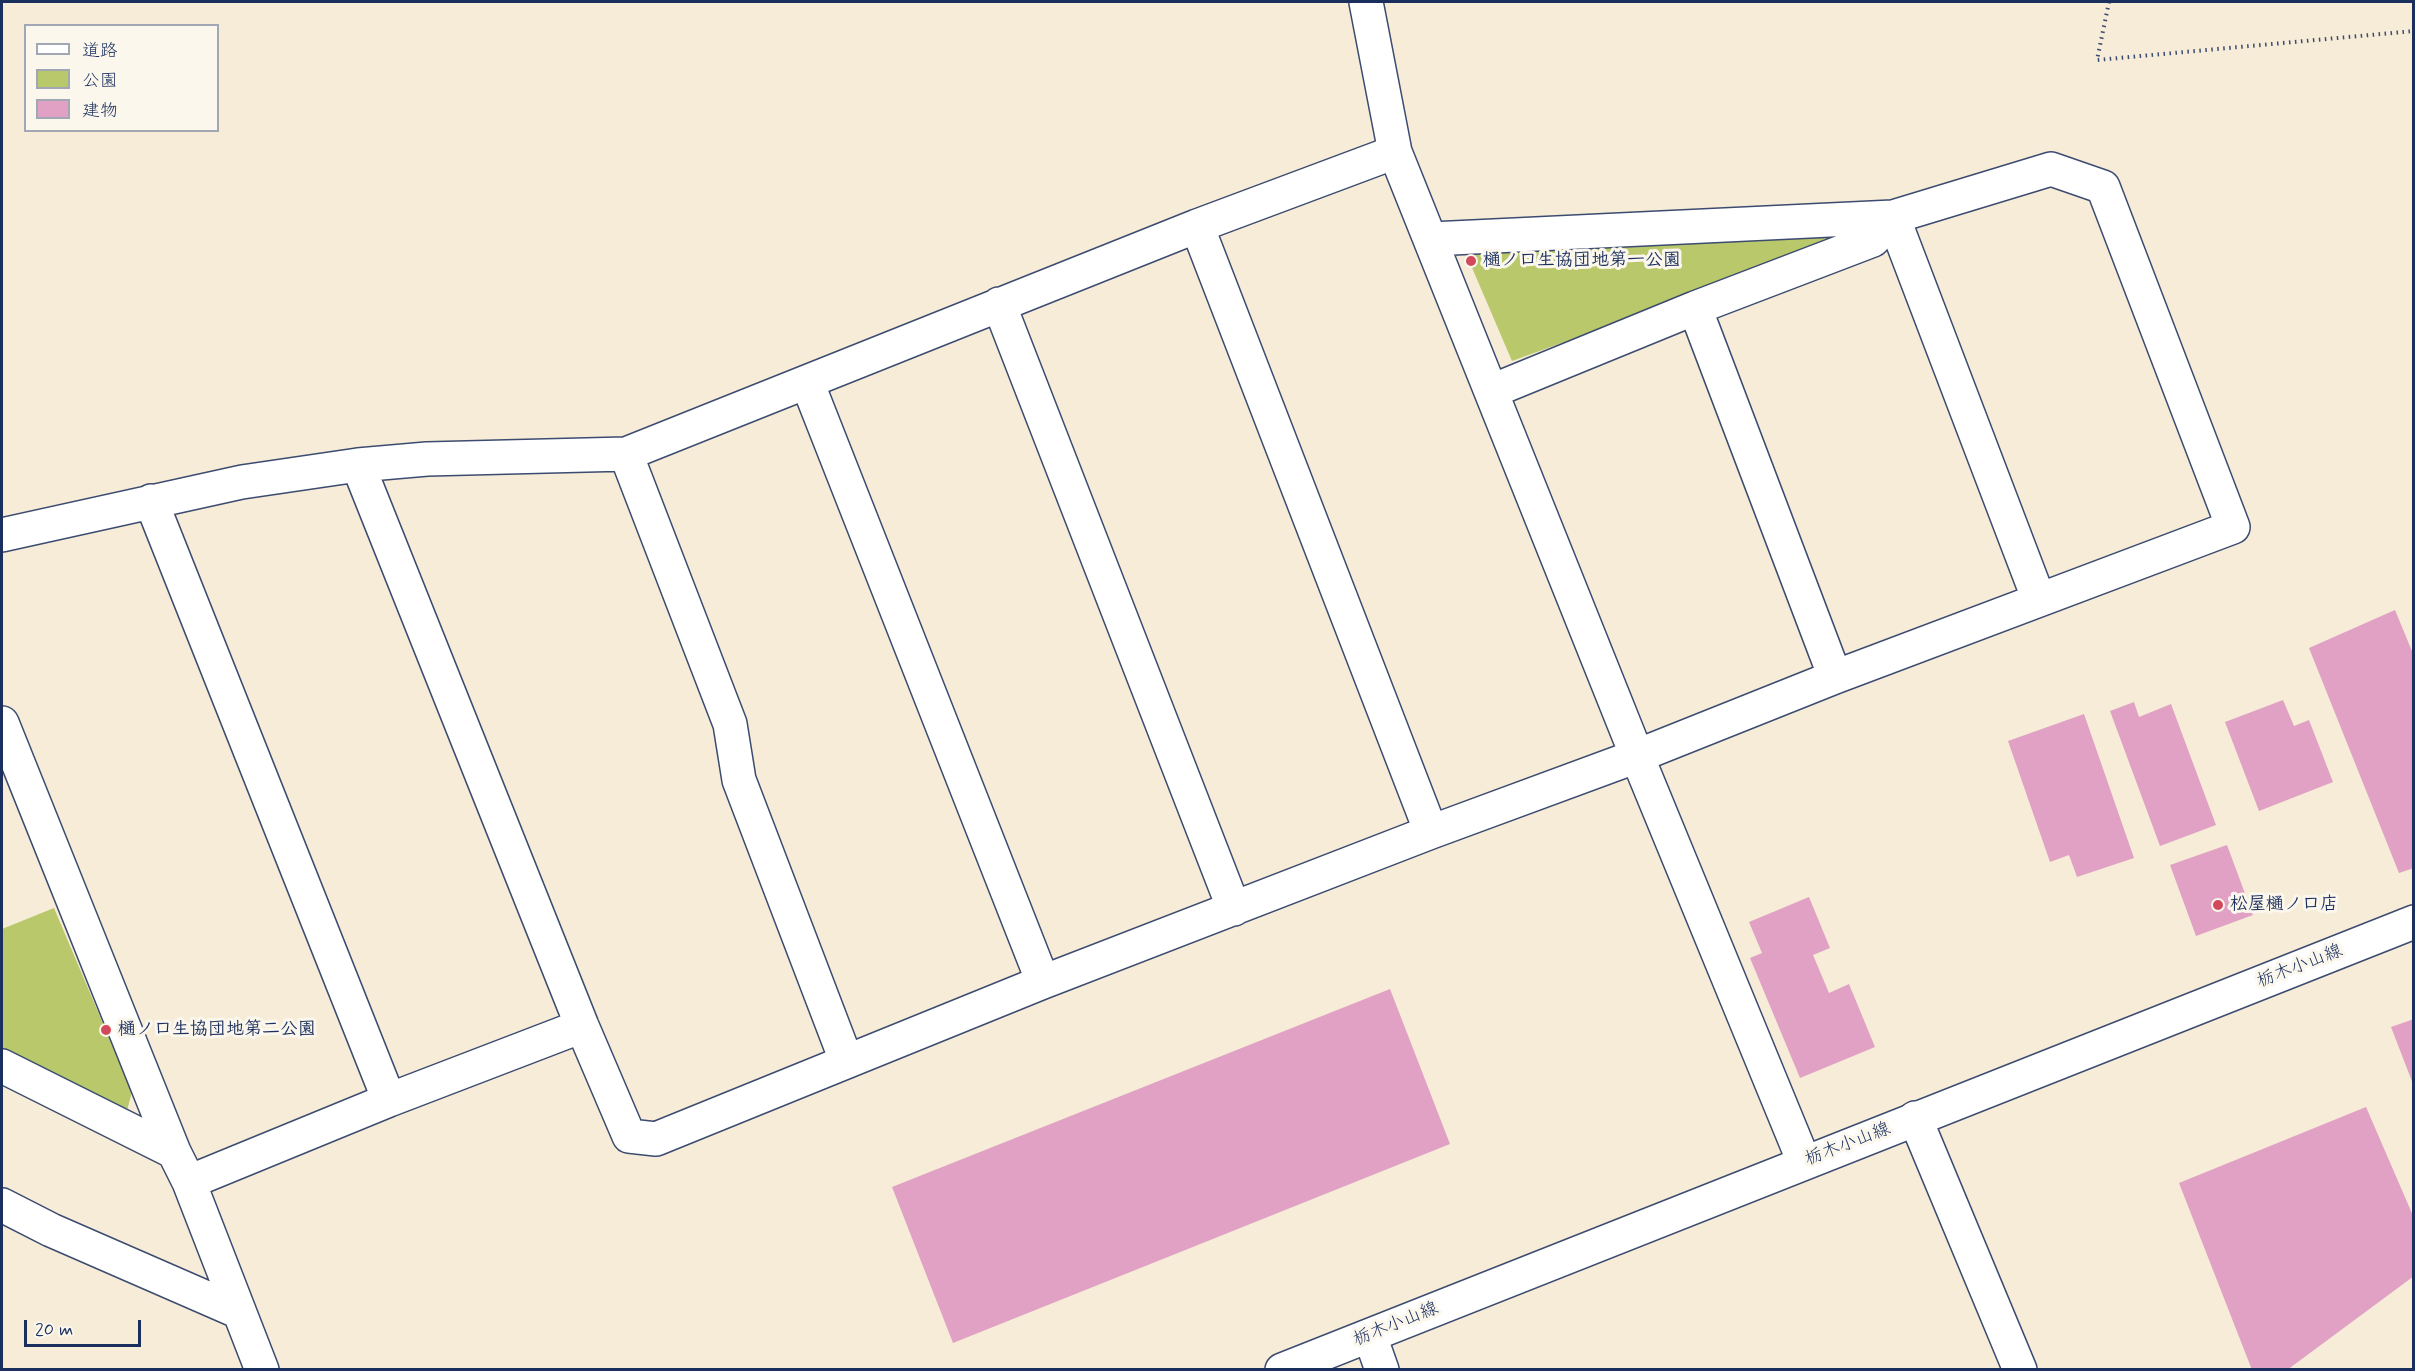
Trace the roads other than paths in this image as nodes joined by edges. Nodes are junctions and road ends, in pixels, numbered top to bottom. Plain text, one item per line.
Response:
1 (1366, 2) edge
2 (1395, 152) junction
3 (1893, 217) junction
4 (1197, 226) junction
5 (1431, 239) junction
6 (999, 304) junction
7 (1695, 308) junction
8 (807, 382) junction
9 (1492, 391) junction
10 (626, 454) junction
11 (358, 465) junction
12 (151, 501) junction
13 (2, 535) edge
14 (2039, 600) junction
15 (1835, 677) junction
16 (2, 723) edge
17 (1636, 756) junction
18 (1431, 832) junction
19 (1234, 909) junction
20 (2414, 922) edge
21 (1043, 982) junction
22 (582, 1026) junction
23 (846, 1060) junction
24 (2, 1066) edge
25 (389, 1100) junction
26 (1915, 1118) junction
27 (174, 1152) junction
28 (1804, 1162) junction
29 (189, 1182) junction
30 (2, 1205) edge
31 (239, 1312) junction
32 (1370, 1336) junction
33 (262, 1370) edge
34 (1282, 1370) edge
35 (1382, 1370) edge
36 (2020, 1370) edge

1 - 2 street
2 - 4 street
2 - 5 street
3 - 5 street
3 - 7 street
3 - 14 street
3 - 14 street
4 - 6 street
4 - 18 street
5 - 9 street
6 - 8 street
6 - 19 street
7 - 9 street
7 - 15 street
8 - 10 street
8 - 21 street
9 - 17 street
10 - 11 street
10 - 23 street
11 - 12 street
11 - 22 street
12 - 13 street
12 - 25 street
14 - 15 street
15 - 17 street
16 - 27 street
17 - 18 street
17 - 28 street
18 - 19 street
19 - 21 street
20 - 26 street, 栃木小山線
21 - 23 street
22 - 23 street
22 - 25 street
24 - 27 street
25 - 29 street
26 - 28 street, 栃木小山線
26 - 36 street
27 - 29 street
28 - 32 street, 栃木小山線
29 - 31 street
30 - 31 street
31 - 33 street
32 - 34 street, 栃木小山線
32 - 35 street

